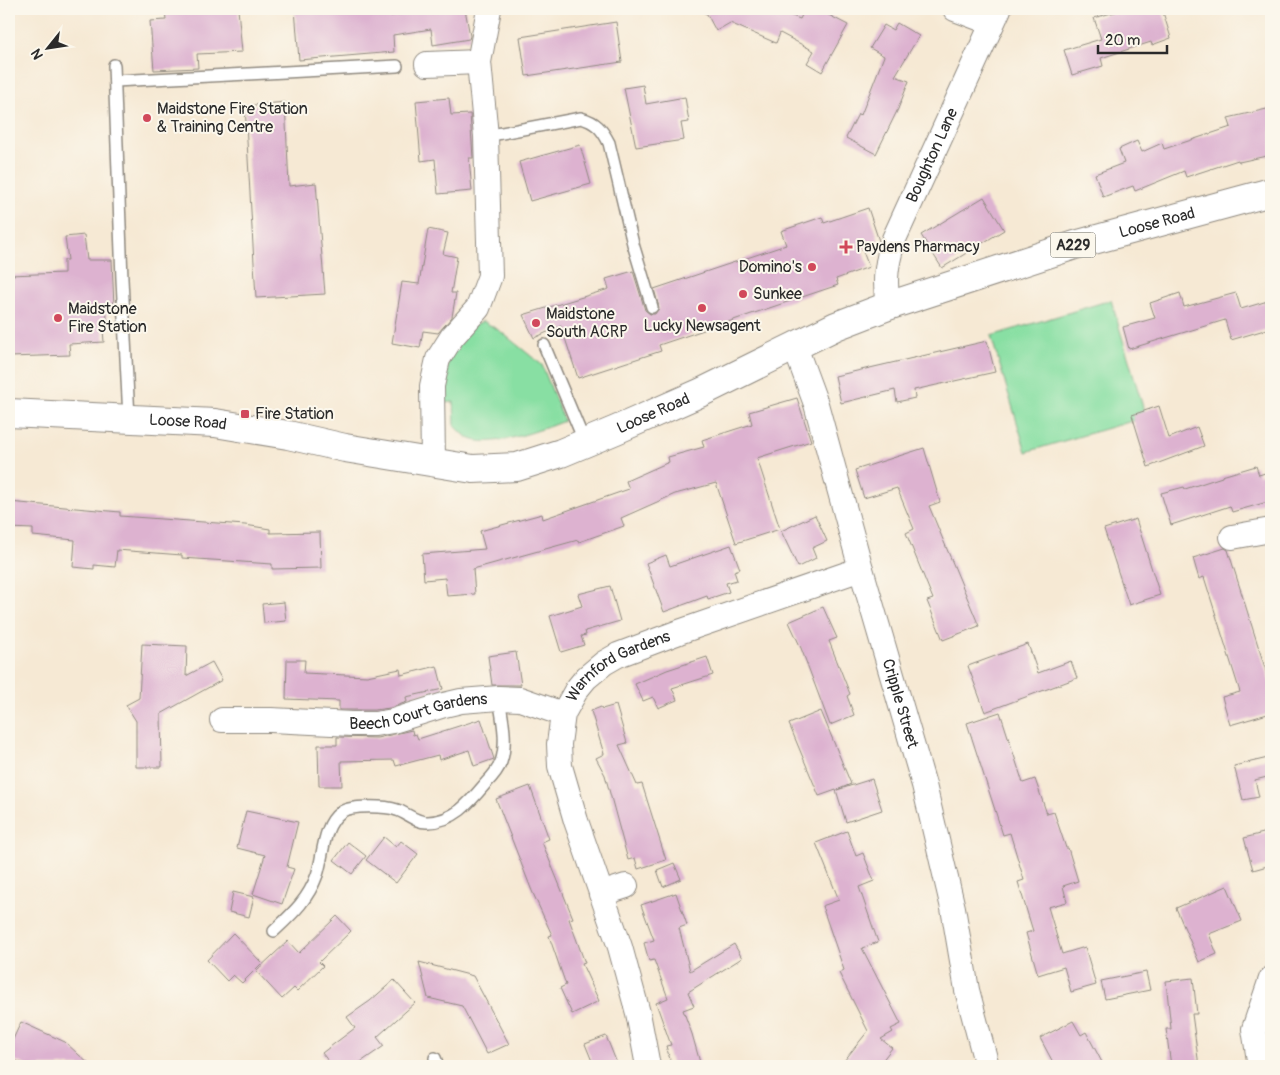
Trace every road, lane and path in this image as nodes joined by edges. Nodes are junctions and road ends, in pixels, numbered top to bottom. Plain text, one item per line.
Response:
1 (489, 9) edge
2 (955, 9) edge
3 (995, 16) edge
4 (479, 62) junction
5 (426, 64) dead end
6 (114, 65) dead end
7 (397, 66) dead end
8 (114, 81) junction
9 (486, 136) junction
10 (1271, 192) edge
11 (888, 306) junction
12 (652, 307) dead end
13 (544, 345) dead end
14 (795, 347) junction
15 (9, 413) edge
16 (130, 418) junction
17 (585, 442) junction
18 (433, 462) junction
19 (1271, 530) edge
20 (1232, 538) dead end
21 (861, 569) junction
22 (499, 698) junction
23 (563, 714) junction
24 (222, 720) dead end
25 (626, 886) dead end
26 (601, 894) junction
27 (274, 931) dead end
28 (1271, 979) edge
29 (648, 1066) edge
30 (987, 1066) edge
31 (1260, 1066) edge

1 - 4 street
2 - 3 street
3 - 11 street, Boughton Lane
4 - 5 street
4 - 9 street
6 - 8 lane
7 - 8 lane
8 - 16 lane
9 - 12 lane
9 - 18 street
10 - 11 highway, Loose Road / A229
11 - 14 highway, Loose Road / A229
13 - 17 lane
14 - 17 highway, Loose Road / A229
14 - 21 street, Cripple Street
15 - 16 highway, Loose Road / A229
16 - 18 highway, Loose Road / A229
17 - 18 highway, Loose Road / A229
19 - 20 street
21 - 23 street, Warnford Gardens
21 - 30 street, Cripple Street
22 - 23 street, Beech Court Gardens
22 - 24 street, Beech Court Gardens
22 - 27 lane
23 - 26 street, Warnford Gardens
25 - 26 street
26 - 29 street, Warnford Gardens
28 - 31 street

